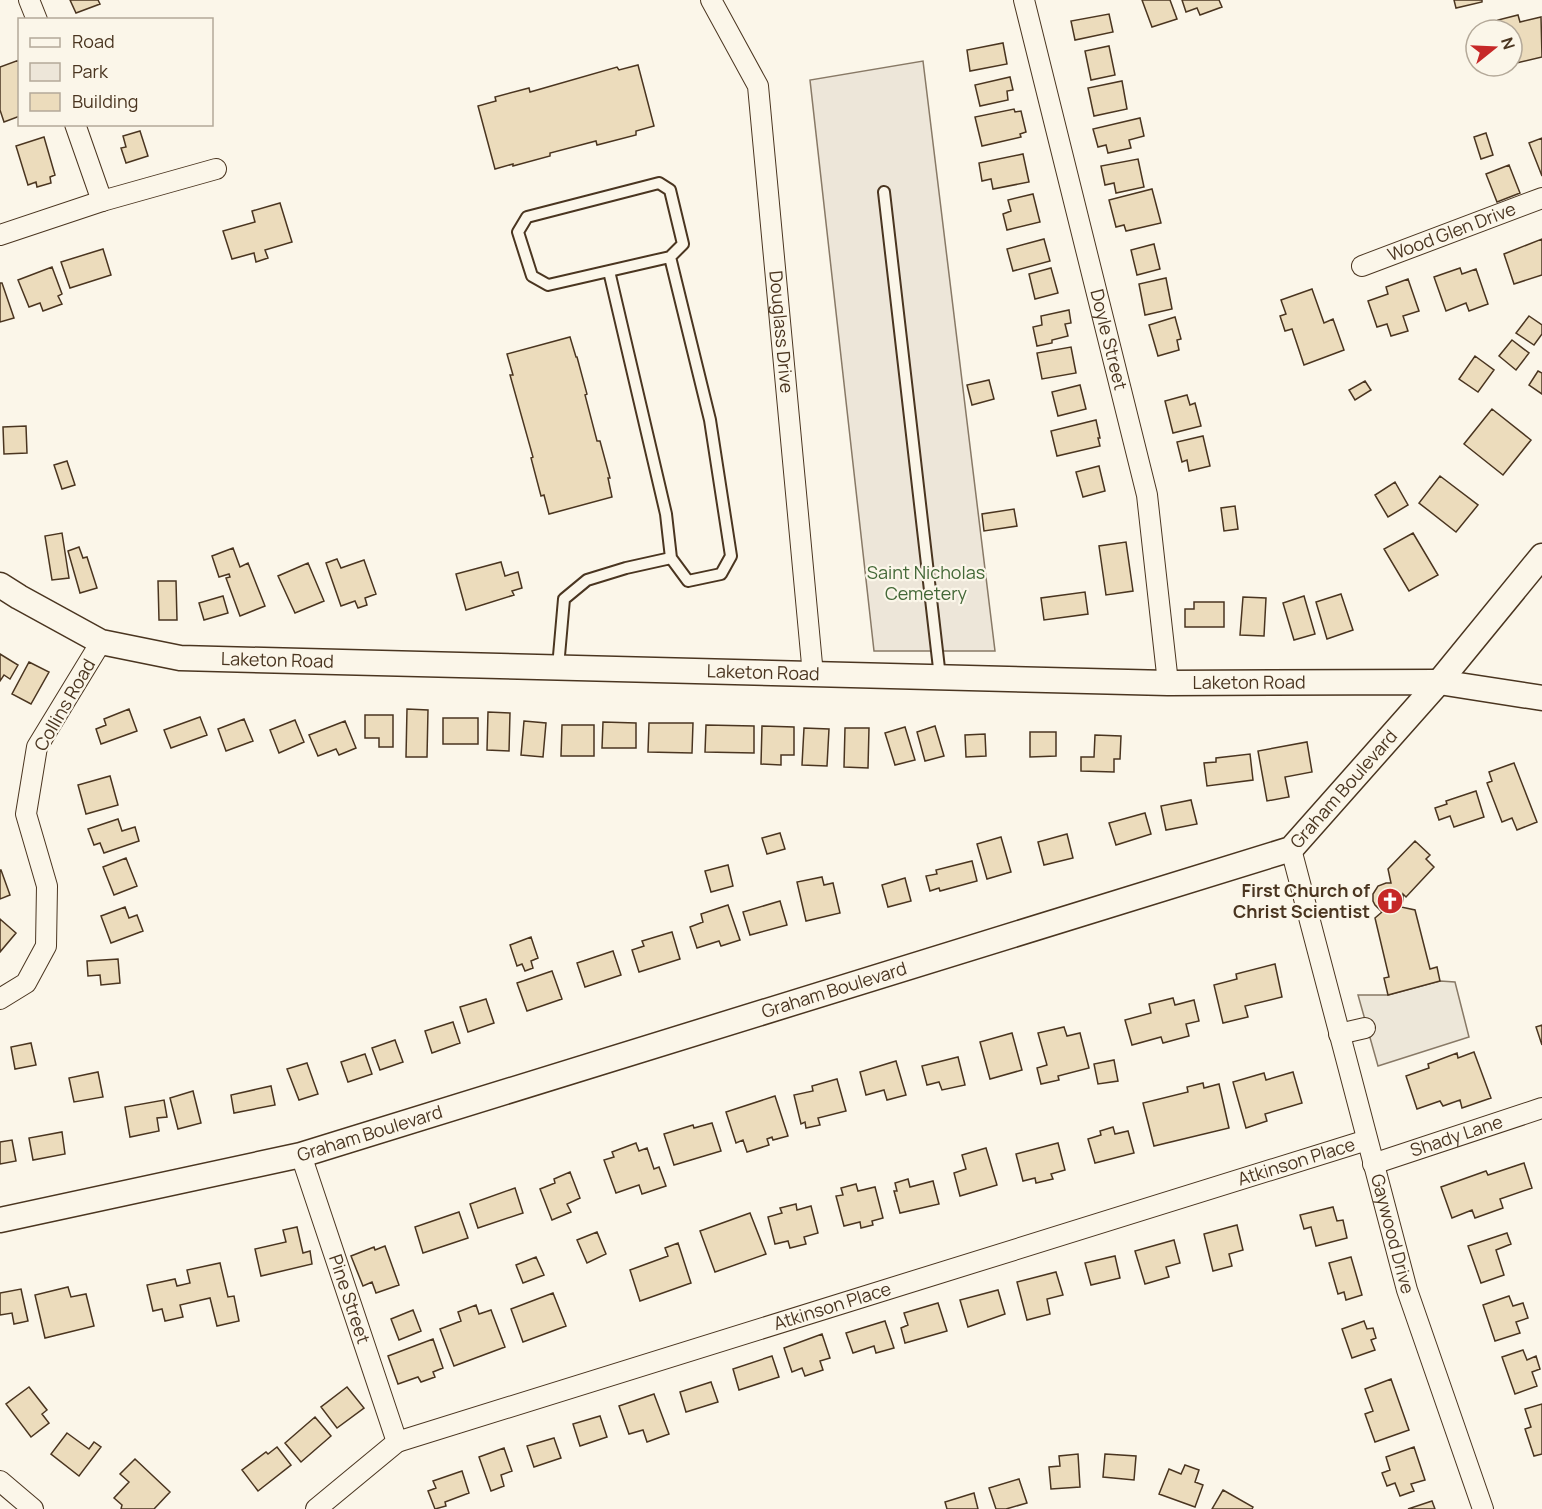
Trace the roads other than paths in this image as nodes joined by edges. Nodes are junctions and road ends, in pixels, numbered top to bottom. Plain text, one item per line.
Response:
1 (29, 0) edge
2 (711, 0) edge
3 (1028, 1) edge
4 (36, 18) edge
5 (76, 126) edge
6 (216, 169) dead end
7 (884, 192) dead end
8 (1542, 198) edge
9 (102, 201) junction
10 (0, 235) edge
11 (670, 257) junction
12 (1362, 266) dead end
13 (609, 271) junction
14 (1542, 556) edge
15 (670, 558) junction
16 (0, 585) edge
17 (101, 642) junction
18 (558, 667) junction
19 (813, 675) junction
20 (939, 677) junction
21 (1439, 682) junction
22 (1168, 683) junction
23 (1542, 698) edge
24 (1291, 849) junction
25 (0, 999) edge
26 (1365, 1028) dead end
27 (1340, 1034) junction
28 (1542, 1108) edge
29 (1367, 1140) junction
30 (301, 1155) junction
31 (1373, 1164) junction
32 (0, 1220) edge
33 (396, 1442) junction
34 (0, 1481) edge
35 (33, 1509) edge
36 (316, 1509) edge
37 (1483, 1509) edge

1 - 4 street
2 - 19 street, Douglass Drive
3 - 22 street, Doyle Street
5 - 9 street
6 - 9 street
7 - 20 lane
8 - 12 street, Wood Glen Drive
9 - 10 street
11 - 13 lane
11 - 13 lane
11 - 15 lane
13 - 15 lane
14 - 21 street, Graham Boulevard
15 - 18 lane
16 - 17 street, Laketon Road
17 - 18 street, Laketon Road
17 - 25 street, Collins Road
18 - 19 street, Laketon Road
19 - 20 street, Laketon Road
20 - 22 street, Laketon Road
21 - 22 street, Laketon Road
21 - 23 street, Laketon Road
21 - 24 street, Graham Boulevard
24 - 27 street, Gaywood Drive
24 - 30 street, Graham Boulevard
26 - 27 street
27 - 29 street, Gaywood Drive
28 - 31 street, Shady Lane
29 - 31 street, Gaywood Drive
29 - 33 street, Atkinson Place
30 - 32 street, Graham Boulevard
30 - 33 street, Pine Street
31 - 37 street, Gaywood Drive
33 - 36 street, Atkinson Place
34 - 35 street

